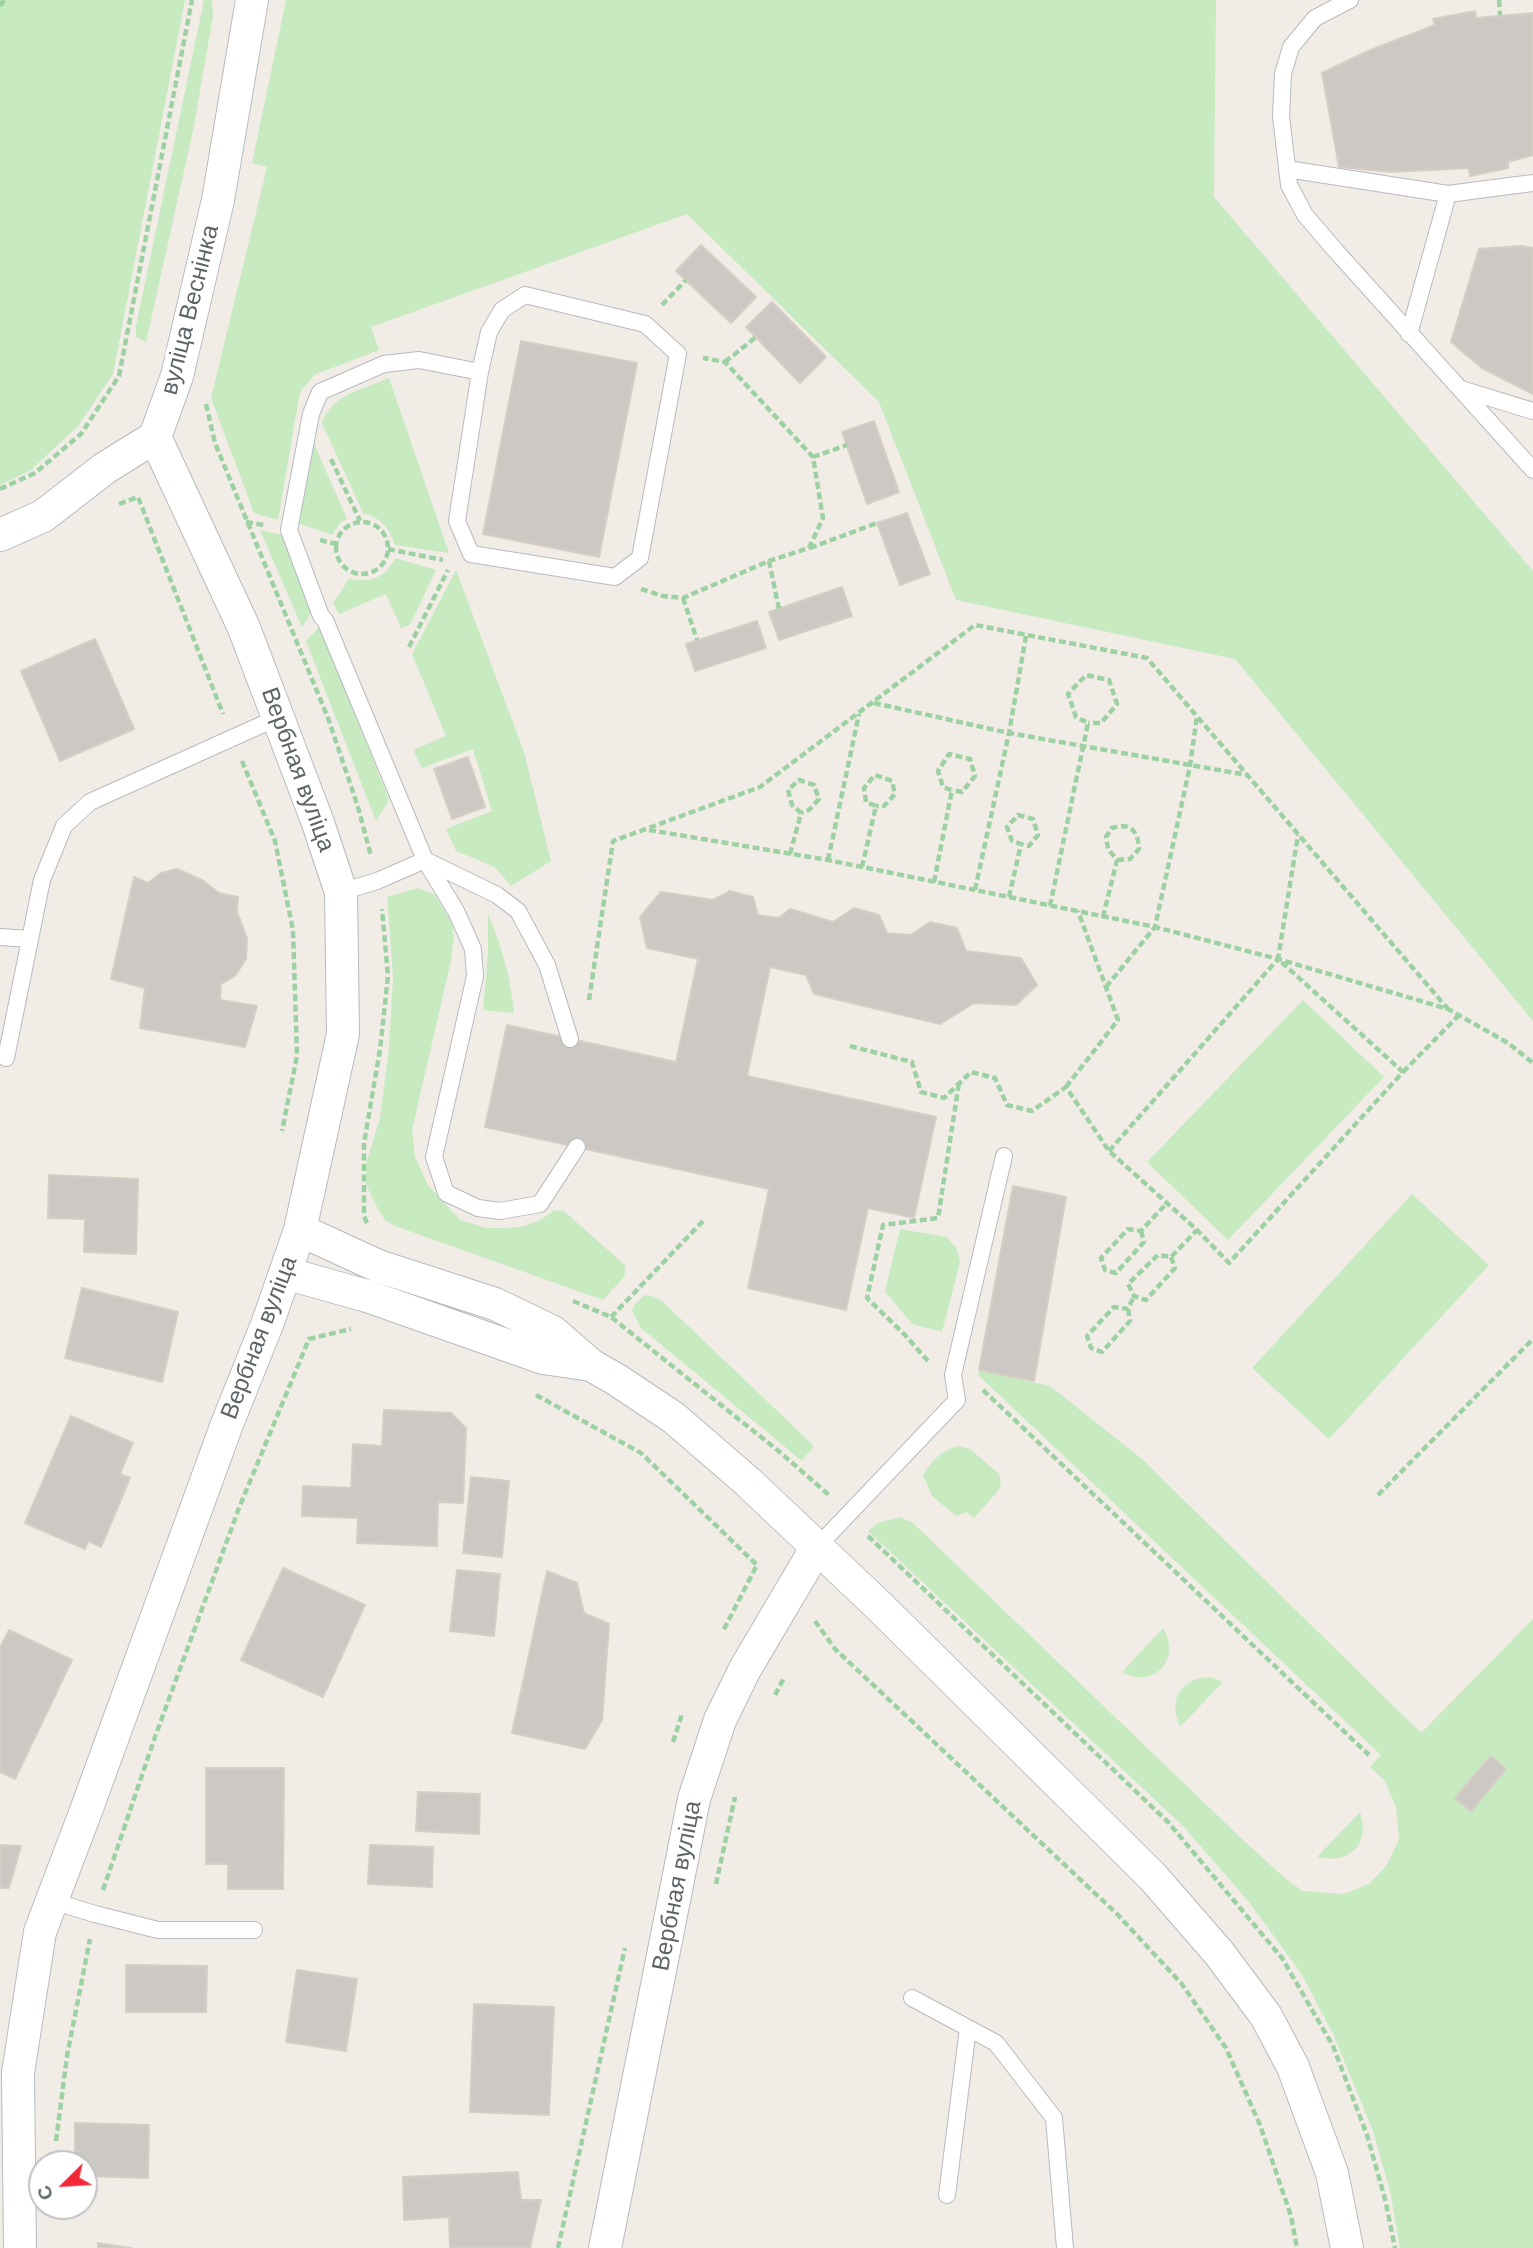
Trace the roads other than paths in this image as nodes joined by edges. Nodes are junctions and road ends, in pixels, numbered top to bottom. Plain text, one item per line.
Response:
1 (252, 0) edge
2 (1350, 0) edge
3 (1287, 169) junction
4 (1533, 183) edge
5 (1448, 194) junction
6 (1409, 334) junction
7 (480, 372) junction
8 (1459, 388) junction
9 (1533, 411) edge
10 (155, 437) junction
11 (1533, 470) edge
12 (0, 535) edge
13 (279, 717) junction
14 (425, 860) junction
15 (341, 892) junction
16 (0, 937) edge
17 (30, 939) junction
18 (570, 1039) dead end
19 (6, 1058) dead end
20 (577, 1147) dead end
21 (1004, 1156) dead end
22 (300, 1230) junction
23 (285, 1272) junction
24 (592, 1365) junction
25 (817, 1547) junction
26 (52, 1900) junction
27 (254, 1930) dead end
28 (912, 1998) dead end
29 (968, 2028) junction
30 (947, 2196) dead end
31 (20, 2248) edge
32 (605, 2248) edge
33 (1065, 2248) edge
34 (1347, 2248) edge

1 - 10 street, вуліца Веснінка
2 - 3 lane
3 - 5 lane
3 - 6 lane
4 - 5 lane
5 - 6 lane
6 - 8 lane
7 - 7 lane
7 - 14 lane
8 - 9 lane
8 - 11 lane
10 - 12 street
10 - 13 street, Вербная вуліца
13 - 15 street, Вербная вуліца
13 - 17 lane
14 - 15 lane
14 - 18 lane
14 - 20 lane
15 - 22 street, Вербная вуліца
16 - 17 lane
17 - 19 lane
21 - 25 lane
22 - 23 street, Вербная вуліца
22 - 24 street
23 - 24 street
23 - 26 street, Вербная вуліца
24 - 25 street
25 - 32 street, Вербная вуліца
25 - 34 street
26 - 27 lane
26 - 31 street, Вербная вуліца
28 - 29 lane
29 - 30 lane
29 - 33 lane

